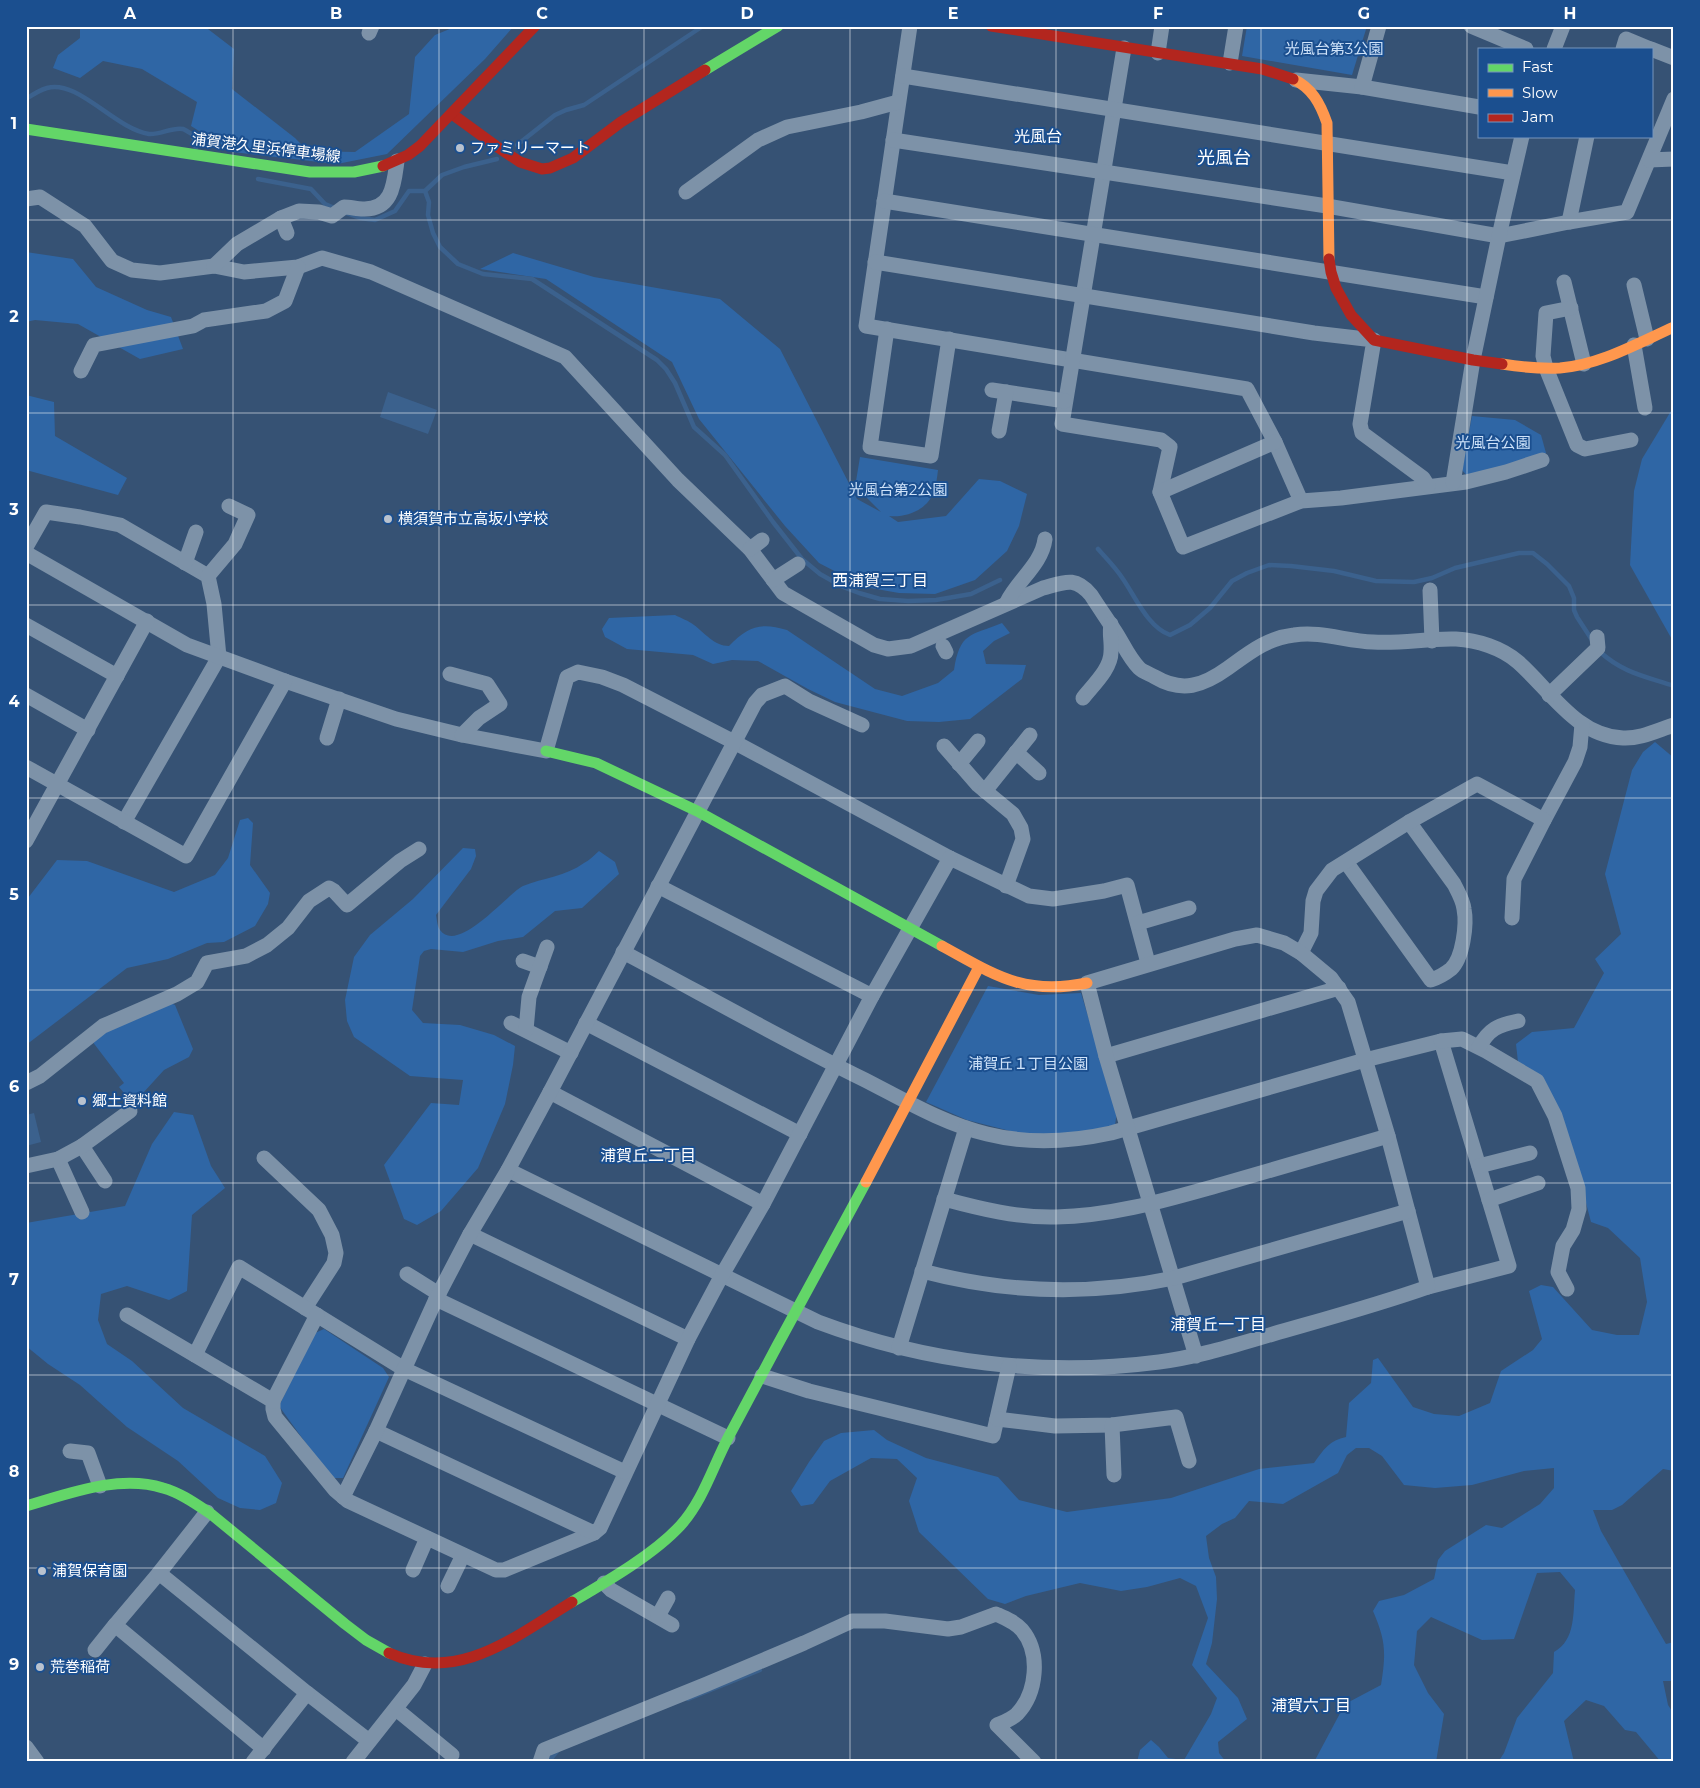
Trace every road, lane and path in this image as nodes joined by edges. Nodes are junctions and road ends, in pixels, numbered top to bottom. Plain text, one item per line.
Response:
1 (535, 26) edge
2 (778, 26) edge
3 (910, 26) edge
4 (992, 26) edge
5 (1162, 26) edge
6 (1236, 26) edge
7 (1379, 26) edge
8 (1470, 26) edge
9 (1563, 26) edge
10 (1124, 48) junction
11 (1524, 48) edge
12 (1554, 48) edge
13 (1623, 48) edge
14 (1648, 48) edge
15 (1652, 49) edge
16 (1158, 53) junction
17 (1674, 58) edge
18 (1230, 63) junction
19 (903, 76) junction
20 (1296, 80) junction
21 (1362, 87) junction
22 (1674, 99) edge
23 (898, 102) junction
24 (1478, 107) edge
25 (1113, 109) junction
26 (452, 114) junction
27 (26, 129) edge
28 (1522, 138) edge
29 (1588, 138) edge
30 (893, 140) junction
31 (1328, 144) junction
32 (1674, 159) edge
33 (1649, 160) junction
34 (397, 161) junction
35 (1103, 173) junction
36 (1513, 173) junction
37 (686, 192) dead end
38 (26, 199) edge
39 (884, 201) junction
40 (1327, 206) junction
41 (281, 218) junction
42 (1570, 222) junction
43 (287, 233) dead end
44 (1093, 233) junction
45 (1499, 236) junction
46 (875, 262) junction
47 (214, 266) junction
48 (298, 267) junction
49 (1331, 272) junction
50 (1564, 282) dead end
51 (1634, 285) dead end
52 (1082, 296) junction
53 (1486, 297) junction
54 (1571, 308) junction
55 (1674, 327) edge
56 (887, 329) junction
57 (949, 339) junction
58 (1374, 340) junction
59 (1640, 342) junction
60 (1072, 359) junction
61 (1473, 360) junction
62 (1584, 364) junction
63 (1546, 368) junction
64 (81, 371) dead end
65 (1065, 401) junction
66 (1645, 408) dead end
67 (999, 431) dead end
68 (1631, 440) dead end
69 (1275, 442) junction
70 (1542, 460) dead end
71 (1453, 483) junction
72 (1428, 486) junction
73 (1160, 492) junction
74 (1301, 501) junction
75 (229, 506) dead end
76 (196, 532) dead end
77 (1045, 539) dead end
78 (762, 540) dead end
79 (26, 547) edge
80 (750, 549) junction
81 (26, 553) edge
82 (185, 563) junction
83 (798, 564) dead end
84 (208, 576) junction
85 (773, 580) junction
86 (1430, 590) dead end
87 (1007, 602) junction
88 (147, 621) junction
89 (1111, 624) junction
90 (26, 625) edge
91 (1597, 637) dead end
92 (1432, 640) junction
93 (219, 656) junction
94 (450, 674) dead end
95 (116, 676) junction
96 (285, 681) junction
97 (26, 695) edge
98 (1549, 695) junction
99 (1083, 698) dead end
100 (339, 700) junction
101 (1582, 724) junction
102 (862, 725) dead end
103 (1674, 725) edge
104 (88, 730) junction
105 (462, 735) junction
106 (1030, 735) dead end
107 (327, 738) dead end
108 (978, 741) dead end
109 (734, 742) junction
110 (944, 746) dead end
111 (546, 751) junction
112 (1016, 752) junction
113 (959, 764) junction
114 (26, 767) edge
115 (1039, 772) dead end
116 (57, 784) junction
117 (985, 791) junction
118 (697, 811) junction
119 (1544, 820) junction
120 (124, 822) junction
121 (1409, 822) junction
122 (26, 840) edge
123 (419, 849) dead end
124 (950, 858) junction
125 (1346, 862) junction
126 (658, 886) junction
127 (1006, 886) junction
128 (1189, 908) dead end
129 (1512, 918) dead end
130 (1138, 923) junction
131 (910, 928) junction
132 (547, 947) dead end
133 (623, 952) junction
134 (1301, 953) junction
135 (524, 961) dead end
136 (1148, 963) junction
137 (540, 967) junction
138 (979, 967) junction
139 (1087, 983) junction
140 (1339, 988) junction
141 (872, 996) junction
142 (1518, 1021) dead end
143 (511, 1022) dead end
144 (586, 1023) junction
145 (526, 1030) junction
146 (1442, 1041) junction
147 (1478, 1047) junction
148 (571, 1052) junction
149 (1106, 1056) junction
150 (1365, 1060) junction
151 (835, 1066) junction
152 (26, 1083) edge
153 (550, 1092) junction
154 (909, 1102) junction
155 (130, 1111) dead end
156 (966, 1128) junction
157 (1128, 1128) junction
158 (800, 1134) junction
159 (1388, 1136) junction
160 (82, 1146) junction
161 (1530, 1153) dead end
162 (264, 1158) dead end
163 (58, 1159) junction
164 (26, 1166) edge
165 (1479, 1166) junction
166 (508, 1170) junction
167 (105, 1181) dead end
168 (1538, 1183) dead end
169 (944, 1199) junction
170 (1489, 1200) junction
171 (763, 1204) junction
172 (1151, 1204) junction
173 (1408, 1211) junction
174 (82, 1212) dead end
175 (470, 1234) junction
176 (922, 1270) junction
177 (407, 1274) dead end
178 (722, 1275) junction
179 (1174, 1278) junction
180 (1428, 1288) junction
181 (1567, 1289) dead end
182 (438, 1297) junction
183 (796, 1310) junction
184 (311, 1311) junction
185 (127, 1315) dead end
186 (688, 1339) junction
187 (898, 1348) junction
188 (195, 1355) junction
189 (1196, 1356) junction
190 (1009, 1366) junction
191 (404, 1370) junction
192 (762, 1376) junction
193 (274, 1401) junction
194 (657, 1403) junction
195 (996, 1419) junction
196 (1112, 1425) junction
197 (376, 1431) junction
198 (728, 1438) junction
199 (70, 1451) dead end
200 (1189, 1461) dead end
201 (625, 1472) junction
202 (1114, 1475) dead end
203 (100, 1486) junction
204 (343, 1497) junction
205 (26, 1506) edge
206 (207, 1512) junction
207 (594, 1533) junction
208 (427, 1538) junction
209 (463, 1555) junction
210 (413, 1570) dead end
211 (159, 1573) junction
212 (604, 1583) junction
213 (448, 1586) dead end
214 (668, 1598) dead end
215 (658, 1616) junction
216 (115, 1625) junction
217 (672, 1625) dead end
218 (95, 1650) dead end
219 (425, 1664) junction
220 (307, 1693) junction
221 (396, 1709) junction
222 (369, 1741) junction
223 (26, 1747) edge
224 (264, 1749) junction
225 (452, 1755) dead end
226 (37, 1762) edge
227 (253, 1762) edge
228 (352, 1762) edge
229 (540, 1762) edge
230 (1034, 1762) edge

1 - 26 street, 浦賀港久里浜停車場線
2 - 26 street
3 - 19 street
4 - 10 street
5 - 16 street
6 - 18 street
7 - 21 street
8 - 11 street
9 - 12 street
10 - 16 street
10 - 25 street
13 - 14 street
15 - 17 street
16 - 18 street
18 - 20 street
19 - 23 street
19 - 25 street
20 - 21 street
20 - 31 street
21 - 24 street
22 - 33 street
23 - 30 street
23 - 37 street
25 - 31 street
25 - 35 street
26 - 34 street, 浦賀港久里浜停車場線
27 - 34 street, 浦賀港久里浜停車場線
28 - 36 street
29 - 42 street
30 - 35 street
30 - 39 street
31 - 36 street
31 - 40 street
32 - 33 street
33 - 42 street
34 - 41 street
35 - 40 street
35 - 44 street
36 - 45 street
38 - 47 street
39 - 44 street
39 - 46 street
40 - 45 street
40 - 49 street
41 - 43 street
41 - 47 street
42 - 45 street
44 - 49 street
44 - 52 street
45 - 53 street
46 - 52 street
46 - 56 street
47 - 48 street
48 - 64 street
48 - 80 street
49 - 53 street
49 - 58 street
50 - 54 street
51 - 59 street
52 - 58 street
52 - 60 street
53 - 61 street
54 - 62 street
54 - 63 street
55 - 59 street
56 - 57 street
56 - 57 street
57 - 60 street
58 - 61 street
58 - 72 street
59 - 62 street
59 - 66 street
60 - 65 street
60 - 69 street
61 - 63 street
61 - 71 street
62 - 63 street
63 - 68 street
65 - 67 street
65 - 73 street
69 - 73 street
69 - 74 street
70 - 71 street
71 - 72 street
72 - 74 street
73 - 74 street
75 - 84 street
76 - 82 street
77 - 87 street
78 - 80 street
79 - 82 street
80 - 85 street
81 - 88 street
82 - 84 street
83 - 85 street
84 - 93 street
85 - 87 street
86 - 92 street
87 - 89 street
88 - 93 street
88 - 95 street
89 - 92 street
89 - 99 street
90 - 95 street
91 - 98 street
92 - 98 street
93 - 96 street
93 - 120 street
94 - 105 street
95 - 104 street
96 - 100 street
96 - 120 street
97 - 104 street
98 - 101 street
100 - 105 street
100 - 107 street
101 - 103 street
101 - 119 street
102 - 109 street
104 - 116 street
105 - 111 street
106 - 112 street
108 - 113 street
109 - 111 street
109 - 118 street
109 - 124 street
110 - 113 street
111 - 118 street
112 - 115 street
112 - 117 street
113 - 117 street
114 - 116 street
116 - 120 street
116 - 122 street
117 - 127 street
118 - 126 street
118 - 131 street
119 - 121 street
119 - 129 street
121 - 125 street
121 - 125 street
123 - 152 street
124 - 127 street
124 - 131 street
125 - 134 street
126 - 133 street
126 - 141 street
127 - 130 street
128 - 130 street
130 - 136 street
131 - 138 street
131 - 141 street
132 - 137 street
133 - 144 street
133 - 151 street
134 - 136 street
134 - 140 street
135 - 137 street
136 - 139 street
137 - 145 street
138 - 139 street
138 - 154 street
139 - 149 street
140 - 149 street
140 - 150 street
141 - 151 street
142 - 147 street
143 - 145 street
144 - 148 street
144 - 158 street
145 - 148 street
146 - 147 street
146 - 150 street
146 - 165 street
147 - 181 street
148 - 153 street
149 - 157 street
150 - 157 street
150 - 159 street
151 - 154 street
151 - 158 street
153 - 166 street
153 - 171 street
154 - 156 street
154 - 183 street
155 - 160 street
156 - 157 street
156 - 169 street
157 - 172 street
158 - 171 street
159 - 172 street
159 - 173 street
160 - 163 street
160 - 167 street
161 - 165 street
162 - 184 street
163 - 164 street
163 - 174 street
165 - 170 street
166 - 175 street
166 - 178 street
168 - 170 street
169 - 172 street
169 - 176 street
170 - 180 street
171 - 178 street
172 - 179 street
173 - 179 street
173 - 180 street
175 - 182 street
175 - 186 street
176 - 179 street
176 - 187 street
177 - 182 street
178 - 183 street
178 - 186 street
179 - 189 street
180 - 189 street
182 - 191 street
182 - 194 street
183 - 187 street
183 - 192 street
184 - 188 street
184 - 191 street
184 - 193 street
185 - 188 street
186 - 194 street
187 - 190 street
188 - 193 street
189 - 190 street
190 - 195 street
191 - 197 street
191 - 201 street
192 - 195 street
192 - 198 street
193 - 204 street
194 - 198 street
194 - 201 street
195 - 196 street
196 - 200 street
196 - 202 street
197 - 204 street
197 - 207 street
198 - 212 street
199 - 203 street
201 - 207 street
203 - 205 street
203 - 206 street
204 - 208 street
206 - 211 street
206 - 219 street
207 - 209 street
208 - 209 street
208 - 210 street
209 - 213 street
211 - 216 street
211 - 220 street
212 - 215 street
212 - 219 street
214 - 215 street
215 - 217 street
216 - 218 street
216 - 224 street
219 - 221 street
220 - 222 street
220 - 224 street
221 - 222 street
221 - 225 street
222 - 228 street
223 - 226 street
224 - 227 street
229 - 230 street

